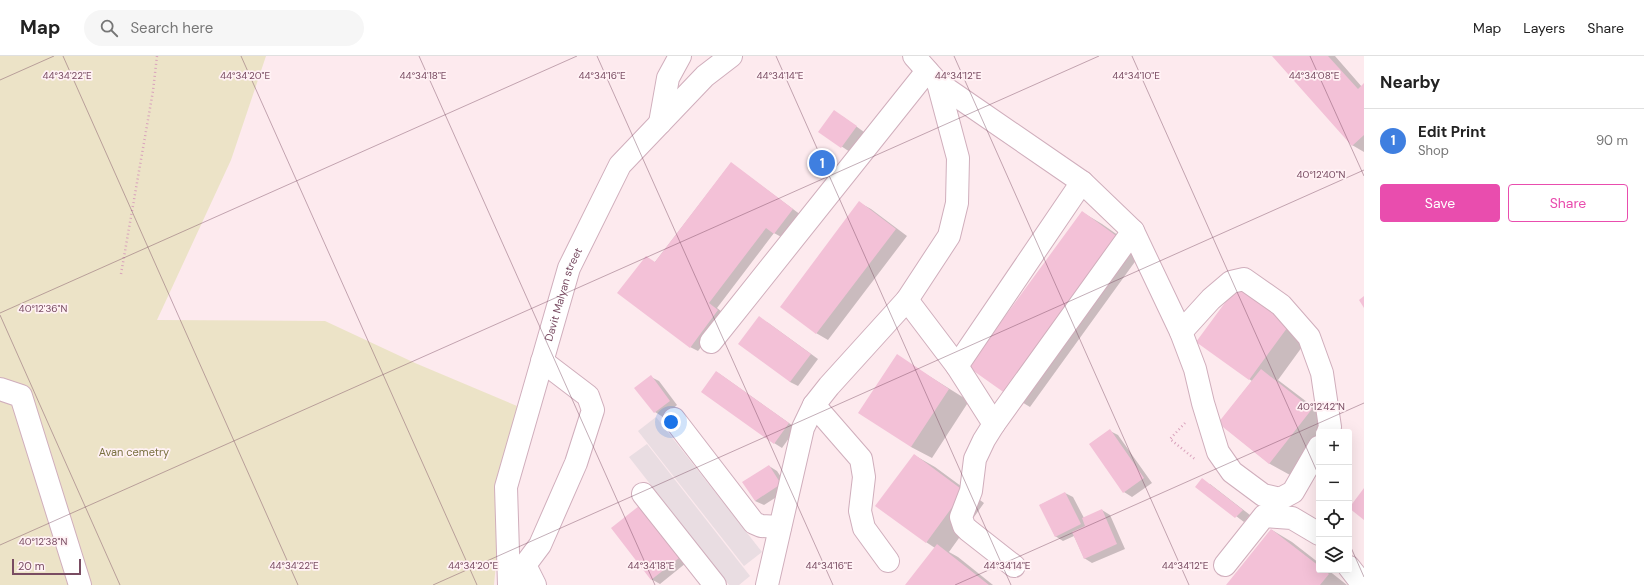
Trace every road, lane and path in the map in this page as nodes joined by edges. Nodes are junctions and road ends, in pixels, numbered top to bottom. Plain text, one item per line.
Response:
1 (157, 56) edge
2 (680, 56) edge
3 (731, 56) edge
4 (926, 70) edge
5 (660, 123) junction
6 (1082, 182) junction
7 (1133, 231) junction
8 (120, 274) dead end
9 (907, 300) junction
10 (1181, 332) junction
11 (711, 342) dead end
12 (542, 361) junction
13 (957, 366) junction
14 (0, 389) edge
15 (814, 405) junction
16 (674, 419) dead end
17 (994, 424) junction
18 (1329, 429) edge
19 (1316, 452) edge
20 (643, 494) dead end
21 (780, 527) junction
22 (1316, 532) edge
23 (888, 560) dead end
24 (525, 565) junction
25 (1225, 565) dead end
26 (1014, 566) dead end
27 (1352, 570) edge
28 (80, 585) edge
29 (510, 585) edge
30 (535, 585) edge
31 (715, 585) edge
32 (767, 585) edge
33 (1363, 585) edge

1 - 8 path
2 - 5 street
3 - 5 street, Davit Malyan street
4 - 6 street
4 - 9 street
4 - 11 street
5 - 12 street, Davit Malyan street
6 - 7 street
6 - 13 street
7 - 10 street
7 - 17 street
9 - 13 street
9 - 15 street
10 - 18 street
10 - 19 street
12 - 24 street
12 - 29 street, Davit Malyan street
13 - 17 street
14 - 28 street
15 - 21 street
15 - 23 street
16 - 21 street
17 - 26 street
20 - 31 street
21 - 32 street
22 - 25 street
24 - 29 street
24 - 30 street
27 - 33 street

